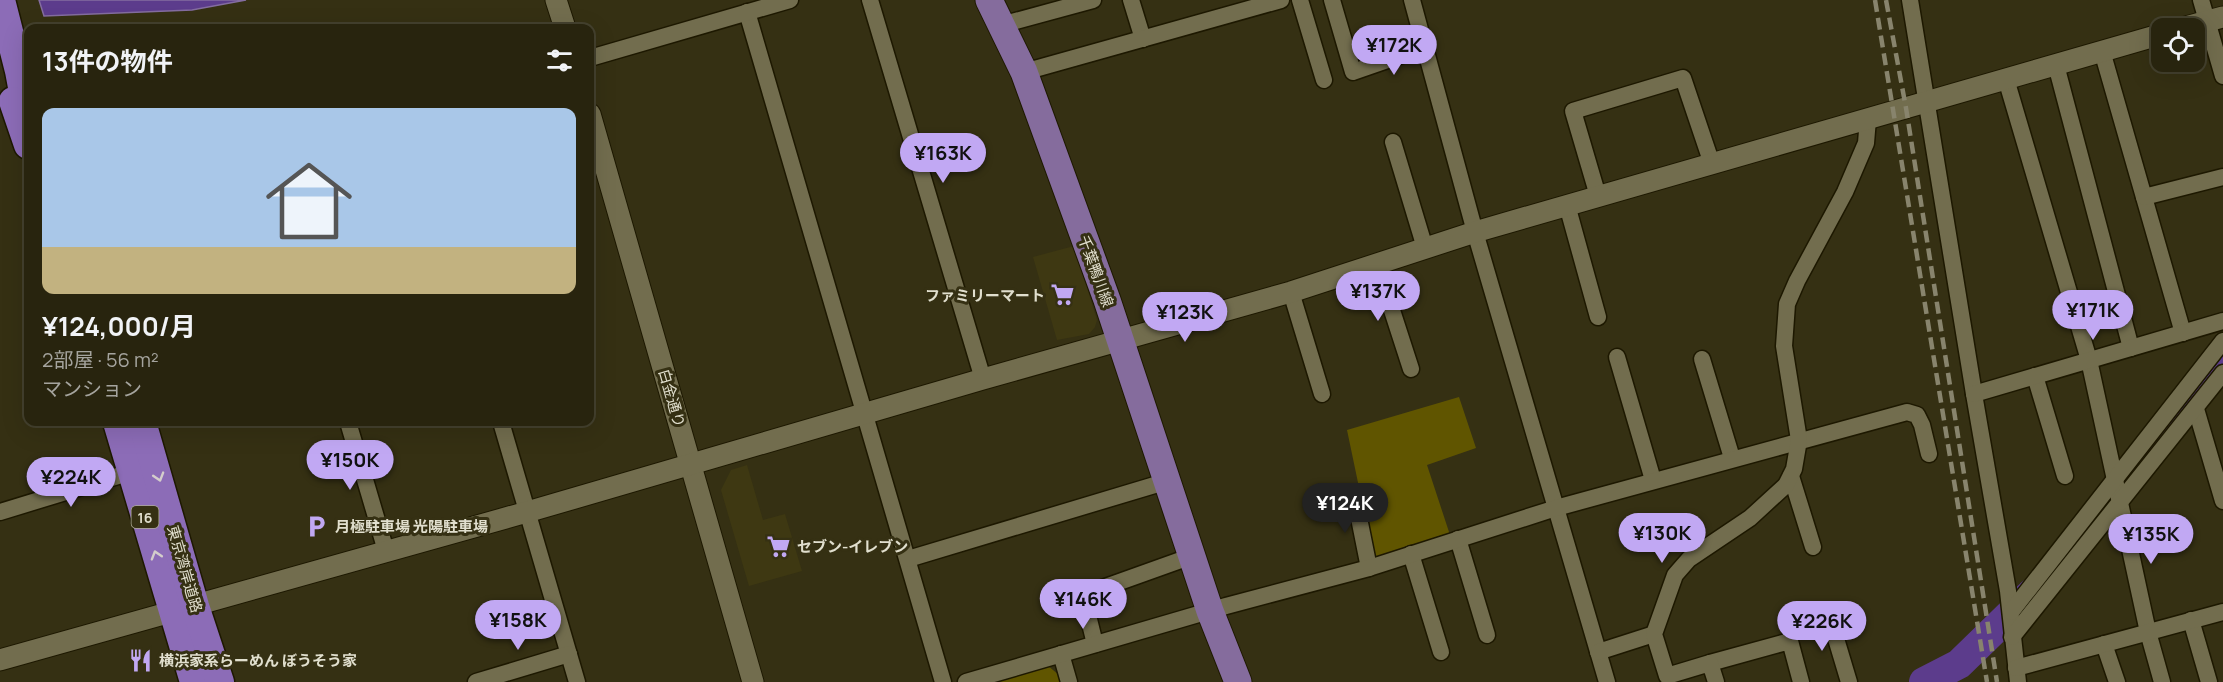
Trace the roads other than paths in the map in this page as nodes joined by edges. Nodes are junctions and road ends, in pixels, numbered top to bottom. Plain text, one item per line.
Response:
1 (1, 0) edge
2 (20, 0) edge
3 (556, 0) edge
4 (790, 0) edge
5 (870, 0) edge
6 (1093, 0) edge
7 (1131, 0) edge
8 (1281, 0) edge
9 (1300, 0) edge
10 (1332, 0) edge
11 (1412, 0) edge
12 (1910, 0) edge
13 (2201, 0) edge
14 (993, 6) edge
15 (747, 12) junction
16 (2215, 19) edge
17 (564, 24) edge
18 (19, 32) edge
19 (2151, 37) edge
20 (1143, 39) junction
21 (1425, 47) junction
22 (2102, 51) junction
23 (594, 57) edge
24 (0, 61) edge
25 (2056, 65) junction
26 (1024, 72) junction
27 (2223, 76) edge
28 (2006, 79) junction
29 (24, 80) edge
30 (1324, 80) dead end
31 (1926, 102) junction
32 (1868, 119) junction
33 (594, 128) edge
34 (24, 133) edge
35 (1393, 142) dead end
36 (1712, 164) junction
37 (2223, 177) edge
38 (1598, 196) junction
39 (2144, 197) junction
40 (1567, 206) junction
41 (1475, 232) junction
42 (1425, 249) junction
43 (1377, 264) junction
44 (1291, 292) junction
45 (1598, 317) dead end
46 (2223, 321) edge
47 (2182, 333) junction
48 (1120, 341) junction
49 (2223, 341) edge
50 (2131, 348) junction
51 (1617, 357) dead end
52 (1702, 359) dead end
53 (2089, 360) junction
54 (1411, 369) dead end
55 (2223, 373) edge
56 (2035, 376) junction
57 (983, 379) junction
58 (1322, 394) dead end
59 (1974, 394) junction
60 (2196, 409) junction
61 (866, 414) junction
62 (118, 426) edge
63 (143, 426) edge
64 (349, 426) edge
65 (502, 426) edge
66 (1798, 440) junction
67 (1929, 454) dead end
68 (1732, 458) junction
69 (690, 464) junction
70 (131, 472) junction
71 (1791, 476) junction
72 (2065, 476) dead end
73 (2115, 478) junction
74 (1653, 480) junction
75 (1167, 481) junction
76 (1354, 493) dead end
77 (2223, 501) edge
78 (2120, 504) junction
79 (1556, 508) junction
80 (0, 512) edge
81 (528, 512) junction
82 (1458, 539) junction
83 (1813, 547) dead end
84 (386, 552) junction
85 (1411, 554) junction
86 (1192, 556) junction
87 (908, 559) junction
88 (1369, 568) junction
89 (184, 609) junction
90 (1210, 611) junction
91 (1828, 612) dead end
92 (2010, 612) junction
93 (2223, 612) edge
94 (2191, 620) junction
95 (2148, 632) junction
96 (1654, 634) junction
97 (1487, 635) dead end
98 (2012, 637) junction
99 (1095, 644) junction
100 (2104, 644) junction
101 (1441, 652) dead end
102 (1598, 652) junction
103 (569, 654) junction
104 (1061, 654) junction
105 (0, 660) edge
106 (1710, 663) junction
107 (2017, 675) edge
108 (194, 682) edge
109 (220, 682) edge
110 (476, 682) edge
111 (577, 682) edge
112 (753, 682) edge
113 (943, 682) edge
114 (966, 682) edge
115 (1069, 682) edge
116 (1238, 682) edge
117 (1607, 682) edge
118 (1716, 682) edge
119 (1801, 682) edge
120 (1849, 682) edge
121 (2116, 682) edge
122 (2162, 682) edge
123 (2209, 682) edge

1 - 18 highway
2 - 18 highway
3 - 17 street
4 - 15 street
5 - 57 street
6 - 14 street
7 - 20 street
8 - 20 street
9 - 30 street
10 - 21 street
11 - 21 street
12 - 31 street
13 - 16 street
14 - 26 main road, 千葉鴨川線
15 - 23 street
15 - 61 street
16 - 27 street
18 - 29 highway
19 - 22 street
20 - 26 street
21 - 41 street
22 - 25 street
22 - 39 street
24 - 34 highway
25 - 28 street
25 - 50 street
26 - 48 main road, 千葉鴨川線
28 - 31 street
28 - 53 street
31 - 32 street
31 - 59 street
32 - 36 street
32 - 66 street
33 - 69 street, 白金通り
35 - 42 street
36 - 38 street
36 - 38 street
37 - 39 street
38 - 40 street
39 - 47 street
40 - 41 street
40 - 45 street
41 - 42 street
41 - 79 street
42 - 43 street
43 - 44 street
43 - 54 street
44 - 48 street
44 - 58 street
46 - 47 street
47 - 50 street
48 - 57 street
48 - 75 main road, 千葉鴨川線
49 - 73 street
50 - 53 street
51 - 74 street
52 - 68 street
53 - 56 street
53 - 73 street
55 - 60 street
56 - 59 street
56 - 72 street
57 - 61 street
59 - 92 street
60 - 77 street
60 - 78 street
61 - 69 street
61 - 87 street
62 - 70 highway, 東京湾岸道路 / 16
63 -> 89 highway, 東京湾岸道路 / 16
64 - 84 street
65 - 81 street
66 - 67 street
66 - 68 street
66 - 71 street
68 - 74 street
69 - 81 street
69 - 112 street, 白金通り
70 - 80 street
89 -> 70 highway, 東京湾岸道路 / 16
71 - 83 street
71 - 96 street
73 - 78 street
73 - 92 street
74 - 79 street
75 - 86 main road, 千葉鴨川線
75 - 87 street
76 - 88 street
78 - 95 street
78 - 98 street
79 - 82 street
79 - 102 street
81 - 84 street
81 - 103 street
82 - 85 street
82 - 97 street
84 - 89 street
85 - 88 street
85 - 101 street
86 - 90 main road, 千葉鴨川線
86 - 99 street
87 - 113 street
88 - 90 street
89 - 105 street
89 - 108 highway, 東京湾岸道路 / 16
89 - 109 highway, 東京湾岸道路 / 16
90 - 99 street
90 - 116 main road, 千葉鴨川線
91 - 120 street
92 - 98 street
93 - 94 street
94 - 95 street
94 - 123 street
95 - 100 street
95 - 122 street
96 - 102 street
96 - 106 street
98 - 107 street
99 - 104 street
100 - 107 street
100 - 121 street
102 - 117 street
103 - 110 street
103 - 111 street
104 - 114 street
104 - 115 street
106 - 118 street
106 - 119 street

